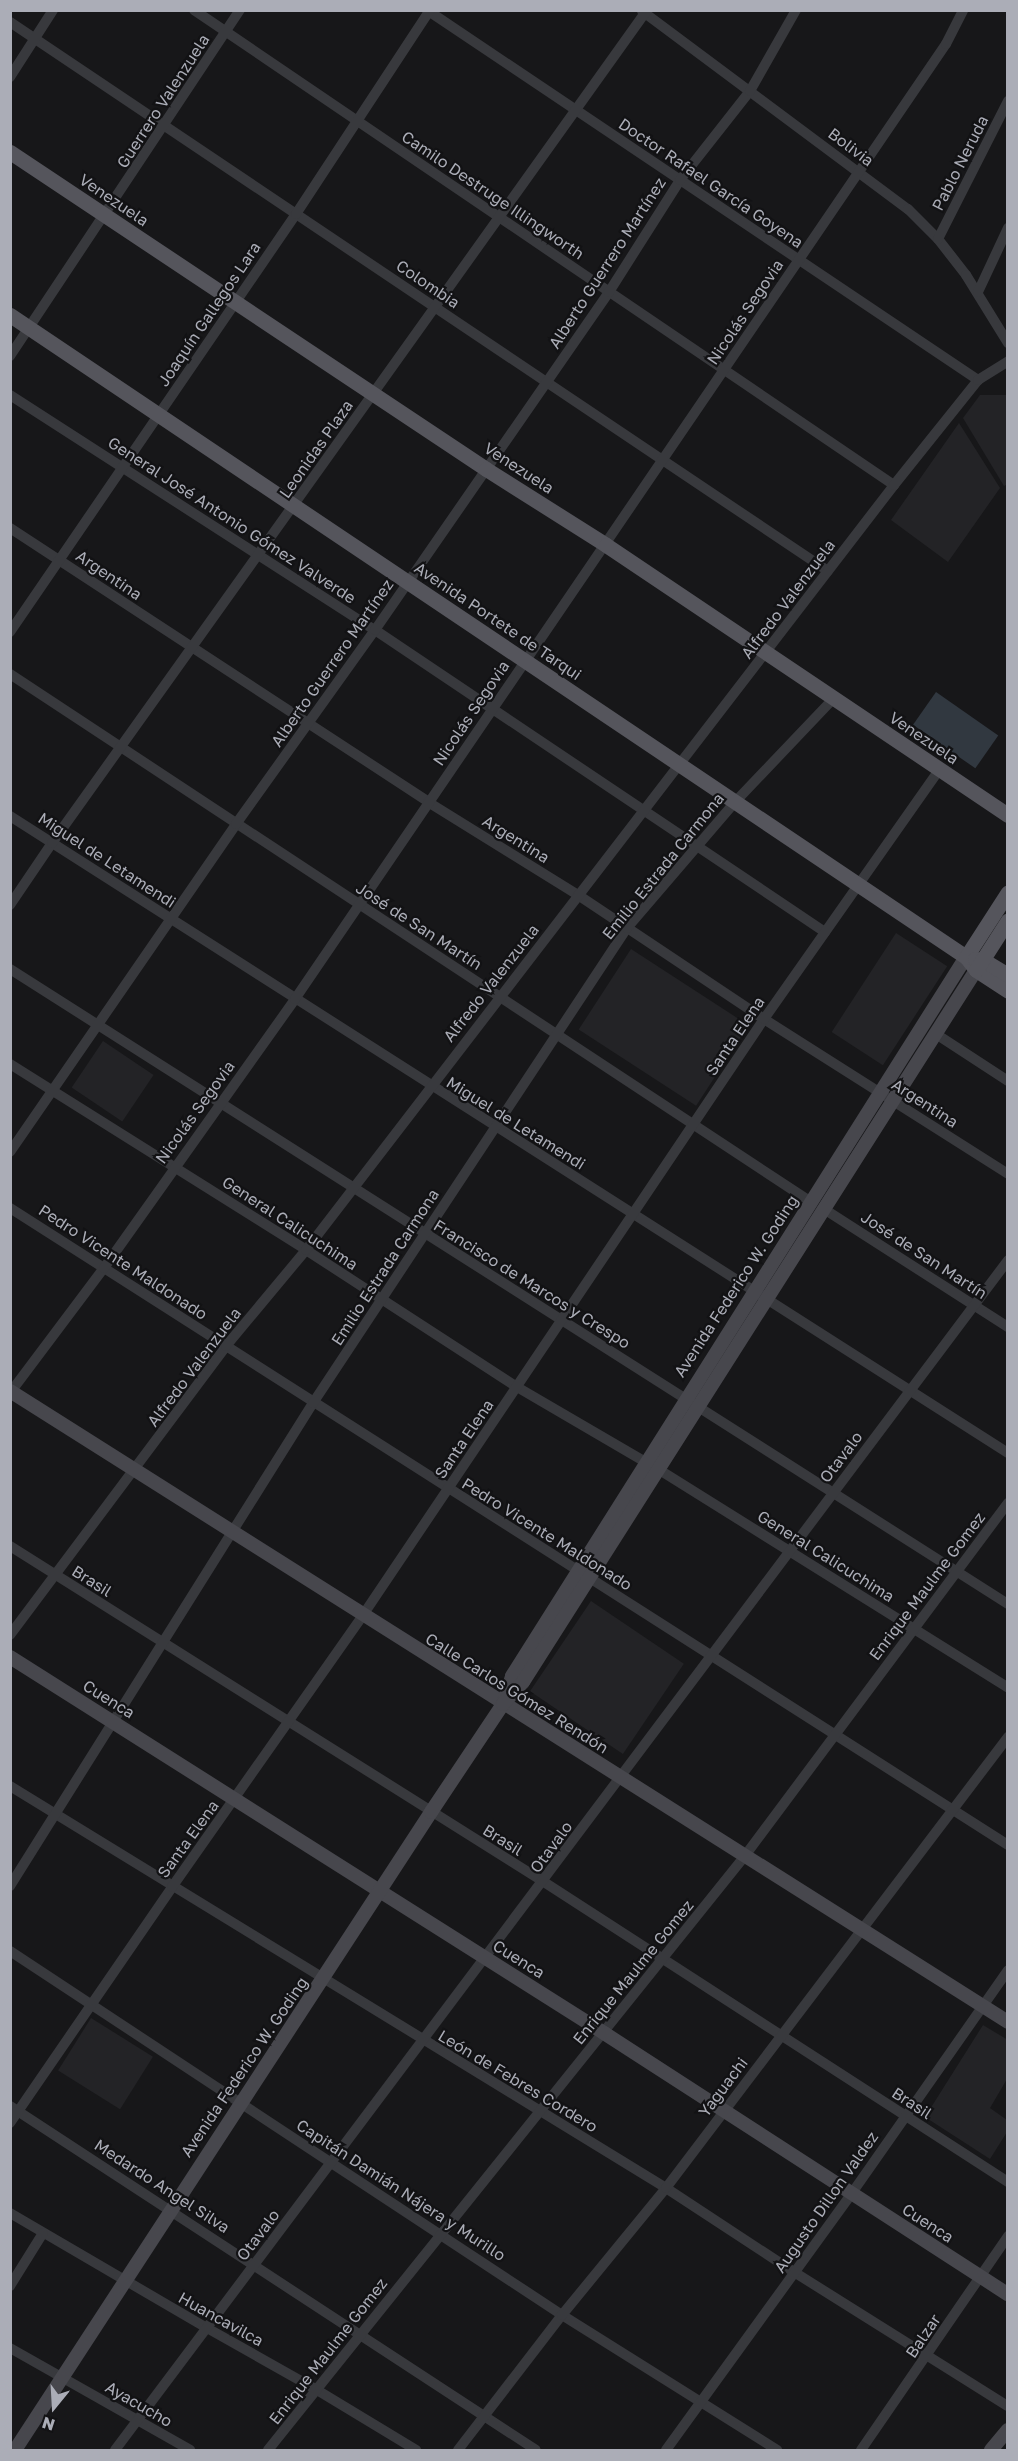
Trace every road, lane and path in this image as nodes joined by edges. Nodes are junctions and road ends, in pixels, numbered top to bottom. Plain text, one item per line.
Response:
1 (53, 10) edge
2 (194, 10) edge
3 (240, 10) edge
4 (796, 10) edge
5 (963, 10) edge
6 (429, 11) edge
7 (645, 12) edge
8 (10, 22) edge
9 (225, 32) junction
10 (35, 39) junction
11 (10, 77) edge
12 (750, 91) junction
13 (1008, 101) edge
14 (575, 110) junction
15 (356, 121) junction
16 (165, 125) junction
17 (10, 152) edge
18 (857, 170) junction
19 (680, 180) junction
20 (297, 214) junction
21 (105, 215) junction
22 (499, 217) junction
23 (1008, 228) edge
24 (939, 239) junction
25 (798, 259) junction
26 (609, 292) junction
27 (978, 292) junction
28 (236, 302) junction
29 (437, 308) junction
30 (10, 315) edge
31 (29, 328) junction
32 (1008, 343) edge
33 (10, 356) edge
34 (1008, 361) edge
35 (724, 370) junction
36 (978, 380) junction
37 (547, 382) junction
38 (374, 394) junction
39 (10, 395) edge
40 (159, 415) junction
41 (663, 460) junction
42 (123, 468) junction
43 (486, 469) junction
44 (894, 485) junction
45 (294, 506) junction
46 (10, 528) edge
47 (606, 545) junction
48 (259, 555) junction
49 (60, 560) junction
50 (828, 571) junction
51 (408, 582) junction
52 (375, 630) junction
53 (10, 632) edge
54 (193, 649) junction
55 (765, 654) junction
56 (525, 661) junction
57 (10, 674) edge
58 (833, 699) junction
59 (491, 709) junction
60 (309, 723) junction
61 (122, 746) junction
62 (680, 765) junction
63 (939, 770) junction
64 (428, 802) junction
65 (735, 802) junction
66 (643, 810) junction
67 (1008, 815) edge
68 (10, 816) edge
69 (236, 824) junction
70 (52, 843) junction
71 (696, 846) junction
72 (858, 884) junction
73 (1008, 892) edge
74 (578, 894) junction
75 (10, 905) edge
76 (358, 905) junction
77 (171, 919) junction
78 (1008, 920) edge
79 (627, 928) junction
80 (825, 932) junction
81 (966, 957) junction
82 (980, 965) junction
83 (10, 969) edge
84 (1008, 975) edge
85 (1008, 991) edge
86 (501, 996) junction
87 (295, 999) junction
88 (764, 1019) junction
89 (100, 1025) junction
90 (936, 1034) junction
91 (558, 1035) junction
92 (10, 1064) edge
93 (1008, 1081) edge
94 (430, 1086) junction
95 (54, 1091) junction
96 (888, 1097) junction
97 (219, 1104) junction
98 (694, 1125) junction
99 (496, 1128) junction
100 (10, 1152) edge
101 (174, 1167) junction
102 (1008, 1174) edge
103 (354, 1188) junction
104 (818, 1206) junction
105 (10, 1208) edge
106 (633, 1215) junction
107 (424, 1233) junction
108 (306, 1250) junction
109 (1008, 1260) edge
110 (104, 1268) junction
111 (760, 1295) junction
112 (382, 1301) junction
113 (973, 1305) junction
114 (564, 1320) junction
115 (1008, 1327) edge
116 (226, 1346) junction
117 (517, 1387) junction
118 (910, 1391) junction
119 (11, 1392) edge
120 (313, 1403) junction
121 (690, 1404) junction
122 (1008, 1453) edge
123 (653, 1466) junction
124 (135, 1470) junction
125 (448, 1489) junction
126 (832, 1493) junction
127 (1008, 1503) edge
128 (233, 1533) junction
129 (10, 1546) edge
130 (790, 1551) junction
131 (956, 1572) junction
132 (56, 1575) junction
133 (583, 1575) junction
134 (1008, 1604) edge
135 (363, 1615) junction
136 (914, 1629) junction
137 (10, 1635) edge
138 (163, 1643) junction
139 (711, 1656) junction
140 (10, 1657) edge
141 (1008, 1688) edge
142 (503, 1704) junction
143 (114, 1722) junction
144 (288, 1722) junction
145 (835, 1735) junction
146 (1008, 1737) edge
147 (620, 1778) junction
148 (10, 1786) edge
149 (236, 1799) junction
150 (953, 1810) junction
151 (431, 1812) junction
152 (55, 1815) junction
153 (1008, 1845) edge
154 (744, 1857) junction
155 (544, 1882) junction
156 (10, 1886) edge
157 (172, 1887) junction
158 (380, 1891) junction
159 (862, 1931) junction
160 (10, 1951) edge
161 (484, 1957) junction
162 (663, 1961) junction
163 (1008, 1970) edge
164 (324, 1979) junction
165 (92, 2004) junction
166 (983, 2006) junction
167 (1008, 2022) edge
168 (604, 2032) junction
169 (780, 2035) junction
170 (422, 2040) junction
171 (241, 2103) junction
172 (15, 2109) edge
173 (724, 2110) junction
174 (539, 2111) junction
175 (905, 2116) junction
176 (10, 2123) edge
177 (331, 2163) junction
178 (1008, 2182) edge
179 (666, 2188) junction
180 (852, 2193) junction
181 (172, 2210) junction
182 (10, 2213) edge
183 (43, 2233) junction
184 (440, 2234) junction
185 (1008, 2236) edge
186 (255, 2264) junction
187 (794, 2272) junction
188 (980, 2277) junction
189 (126, 2282) junction
190 (10, 2286) edge
191 (1008, 2294) edge
192 (562, 2315) junction
193 (207, 2328) junction
194 (360, 2334) junction
195 (10, 2348) edge
196 (927, 2356) junction
197 (64, 2378) junction
198 (317, 2390) junction
199 (701, 2402) junction
200 (1008, 2406) edge
201 (483, 2415) junction
202 (138, 2420) junction
203 (1008, 2430) edge
204 (15, 2451) edge
205 (116, 2451) edge
206 (190, 2451) edge
207 (268, 2451) edge
208 (416, 2451) edge
209 (458, 2451) edge
210 (536, 2451) edge
211 (666, 2451) edge
212 (777, 2451) edge
213 (861, 2451) edge
214 (991, 2451) edge

1 - 10 street
2 - 9 street, Camilo Destruge Illingworth
3 - 9 street, Guerrero Valenzuela
4 - 12 street, Alberto Guerrero Martínez
5 - 18 street, Nicolás Segovia
6 - 14 street, Doctor Rafael García Goyena
6 - 15 street, Joaquín Gallegos Lara
7 - 12 street, Bolivia
7 - 14 street, Leonidas Plaza
8 - 10 street, Colombia
9 - 15 street, Camilo Destruge Illingworth
9 - 16 street, Guerrero Valenzuela
10 - 11 street
10 - 16 street, Colombia
12 - 18 street, Bolivia
12 - 19 street, Alberto Guerrero Martínez
13 - 24 street, Pablo Neruda
14 - 19 street, Doctor Rafael García Goyena
14 - 22 street, Leonidas Plaza
15 - 20 street, Joaquín Gallegos Lara
15 - 22 street, Camilo Destruge Illingworth
16 - 20 street, Colombia
16 - 21 street, Guerrero Valenzuela
17 - 21 main road, Venezuela
18 - 24 street, Bolivia
18 - 25 street, Nicolás Segovia
19 - 25 street, Doctor Rafael García Goyena
19 - 26 street, Alberto Guerrero Martínez
20 - 28 street, Joaquín Gallegos Lara
20 - 29 street, Colombia
21 - 28 main road, Venezuela
21 - 31 street, Guerrero Valenzuela
22 - 26 street, Camilo Destruge Illingworth
22 - 29 street, Leonidas Plaza
23 - 27 street
24 - 27 street, Bolivia
25 - 35 street, Nicolás Segovia
25 - 36 street, Doctor Rafael García Goyena
26 - 35 street, Camilo Destruge Illingworth
26 - 37 street, Alberto Guerrero Martínez
27 - 32 street, Bolivia
28 - 38 main road, Venezuela
28 - 40 street, Joaquín Gallegos Lara
29 - 37 street, Colombia
29 - 38 street, Leonidas Plaza
30 - 31 main road, Avenida Portete de Tarqui
31 - 33 street, Guerrero Valenzuela
31 - 40 main road, Avenida Portete de Tarqui
34 - 36 street, Alfredo Valenzuela
35 - 41 street, Nicolás Segovia
35 - 44 street, Camilo Destruge Illingworth
36 - 44 street, Alfredo Valenzuela
37 - 41 street, Colombia
37 - 43 street, Alberto Guerrero Martínez
38 - 43 main road, Venezuela
38 - 45 street, Leonidas Plaza
39 - 42 street, General José Antonio Gómez Valverde
40 - 42 street, Joaquín Gallegos Lara
40 - 45 main road, Avenida Portete de Tarqui
41 - 47 street, Nicolás Segovia
41 - 50 street, Colombia
42 - 48 street, General José Antonio Gómez Valverde
42 - 49 street, Joaquín Gallegos Lara
43 - 47 main road, Venezuela
43 - 51 street, Alberto Guerrero Martínez
44 - 50 street, Alfredo Valenzuela
45 - 48 street, Leonidas Plaza
45 - 51 main road, Avenida Portete de Tarqui
46 - 49 street, Argentina
47 - 55 main road, Venezuela
47 - 56 street, Nicolás Segovia
48 - 52 street, General José Antonio Gómez Valverde
48 - 54 street, Leonidas Plaza
49 - 53 street, Joaquín Gallegos Lara
49 - 54 street, Argentina
50 - 55 street, Alfredo Valenzuela
51 - 52 street, Alberto Guerrero Martínez
51 - 56 main road, Avenida Portete de Tarqui
52 - 59 street, General José Antonio Gómez Valverde
52 - 60 street, Alberto Guerrero Martínez
54 - 60 street, Argentina
54 - 61 street, Leonidas Plaza
55 - 58 main road, Venezuela
55 - 62 street, Alfredo Valenzuela
56 - 59 street, Nicolás Segovia
56 - 62 main road, Avenida Portete de Tarqui
57 - 61 street, José de San Martín
58 - 63 main road, Venezuela
58 - 65 street, Emilio Estrada Carmona
59 - 64 street, Nicolás Segovia
59 - 66 street, General José Antonio Gómez Valverde
60 - 64 street, Argentina
60 - 69 street, Alberto Guerrero Martínez
61 - 69 street, José de San Martín
61 - 70 street, Leonidas Plaza
62 - 65 main road, Avenida Portete de Tarqui
62 - 66 street, Alfredo Valenzuela
63 - 67 main road, Venezuela
63 - 72 street, Santa Elena
64 - 74 street, Argentina
64 - 76 street, Nicolás Segovia
65 - 71 street, Emilio Estrada Carmona
65 - 72 main road, Avenida Portete de Tarqui
66 - 71 street, General José Antonio Gómez Valverde
66 - 74 street, Alfredo Valenzuela
68 - 70 street, Miguel de Letamendi
69 - 76 street, José de San Martín
69 - 77 street, Alberto Guerrero Martínez
70 - 75 street, Leonidas Plaza
70 - 77 street, Miguel de Letamendi
71 - 79 street, Emilio Estrada Carmona
71 - 80 street, General José Antonio Gómez Valverde
72 - 80 street, Santa Elena
72 - 81 main road, Avenida Portete de Tarqui
73 - 81 main road, Avenida Federico W. Goding
74 - 79 street, Argentina
74 - 86 street, Alfredo Valenzuela
76 - 86 street, José de San Martín
76 - 87 street, Nicolás Segovia
77 - 87 street, Miguel de Letamendi
77 - 89 street, Alberto Guerrero Martínez
78 - 82 main road, Avenida Federico W. Goding
79 - 88 street, Argentina
79 - 91 street, Emilio Estrada Carmona
80 - 88 street, Santa Elena
81 - 82 main road, Avenida Portete de Tarqui
81 - 96 main road, Avenida Federico W. Goding
82 - 84 main road, Avenida Portete de Tarqui
82 - 85 main road, Avenida Portete de Tarqui
82 - 90 main road, Avenida Federico W. Goding
83 - 89 street, Francisco de Marcos y Crespo
86 - 91 street, José de San Martín
86 - 94 street, Alfredo Valenzuela
87 - 94 street, Miguel de Letamendi
87 - 97 street, Nicolás Segovia
88 - 96 street, Argentina
88 - 98 street, Santa Elena
89 - 95 street, Alberto Guerrero Martínez
89 - 97 street, Francisco de Marcos y Crespo
90 - 93 street
90 - 96 main road, Avenida Federico W. Goding
91 - 98 street, José de San Martín
91 - 99 street, Emilio Estrada Carmona
92 - 95 street, General Calicuchima
94 - 99 street, Miguel de Letamendi
94 - 103 street, Alfredo Valenzuela
95 - 100 street, Alberto Guerrero Martínez
95 - 101 street, General Calicuchima
96 - 102 street, Argentina
96 - 104 main road, Avenida Federico W. Goding
97 - 101 street, Nicolás Segovia
97 - 103 street, Francisco de Marcos y Crespo
98 - 104 street, José de San Martín
98 - 106 street, Santa Elena
99 - 106 street, Miguel de Letamendi
99 - 107 street, Emilio Estrada Carmona
101 - 108 street, General Calicuchima
101 - 110 street, Nicolás Segovia
103 - 107 street, Francisco de Marcos y Crespo
103 - 108 street, Alfredo Valenzuela
104 - 111 main road, Avenida Federico W. Goding
104 - 113 street, José de San Martín
105 - 110 street, Pedro Vicente Maldonado
106 - 111 street, Miguel de Letamendi
106 - 114 street, Santa Elena
107 - 112 street, Emilio Estrada Carmona
107 - 114 street, Francisco de Marcos y Crespo
108 - 112 street, General Calicuchima
108 - 116 street, Alfredo Valenzuela
109 - 113 street, Otavalo
110 - 116 street, Pedro Vicente Maldonado
110 - 119 street, Nicolás Segovia
111 - 118 street, Miguel de Letamendi
111 - 121 main road, Avenida Federico W. Goding
112 - 117 street, General Calicuchima
112 - 120 street, Emilio Estrada Carmona
113 - 115 street, José de San Martín
113 - 118 street, Otavalo
114 - 117 street, Santa Elena
114 - 121 street, Francisco de Marcos y Crespo
116 - 120 street, Pedro Vicente Maldonado
116 - 124 street, Alfredo Valenzuela
117 - 123 street, General Calicuchima
117 - 125 street, Santa Elena
118 - 122 street, Miguel de Letamendi
118 - 126 street, Otavalo
119 - 124 main road, Calle Carlos Gómez Rendón
120 - 125 street, Pedro Vicente Maldonado
120 - 128 street, Emilio Estrada Carmona
121 - 123 main road, Avenida Federico W. Goding
121 - 126 street, Francisco de Marcos y Crespo
123 - 130 street, General Calicuchima
123 - 133 main road, Avenida Federico W. Goding
124 - 128 main road, Calle Carlos Gómez Rendón
124 - 132 street, Alfredo Valenzuela
125 - 133 street, Pedro Vicente Maldonado
125 - 135 street, Santa Elena
126 - 130 street, Otavalo
126 - 131 street, Francisco de Marcos y Crespo
127 - 131 street, Enrique Maulme Gomez
128 - 135 main road, Calle Carlos Gómez Rendón
128 - 138 street, Emilio Estrada Carmona
129 - 132 street, Brasil
130 - 136 street, General Calicuchima
130 - 139 street, Otavalo
131 - 134 street, Francisco de Marcos y Crespo
131 - 136 street, Enrique Maulme Gomez
132 - 137 street, Alfredo Valenzuela
132 - 138 street, Brasil
133 - 139 street, Pedro Vicente Maldonado
133 - 142 main road, Avenida Federico W. Goding
135 - 142 main road, Calle Carlos Gómez Rendón
135 - 144 street, Santa Elena
136 - 141 street, General Calicuchima
136 - 145 street, Enrique Maulme Gomez
138 - 143 street, Emilio Estrada Carmona
138 - 144 street, Brasil
139 - 145 street, Pedro Vicente Maldonado
139 - 147 street, Otavalo
140 - 143 main road, Cuenca
142 - 147 main road, Calle Carlos Gómez Rendón
142 - 151 main road, Avenida Federico W. Goding
143 - 149 main road, Cuenca
143 - 152 street, Emilio Estrada Carmona
144 - 149 street, Santa Elena
144 - 151 street, Brasil
145 - 150 street, Pedro Vicente Maldonado
145 - 154 street, Enrique Maulme Gomez
146 - 150 street, Yaguachi
147 - 154 main road, Calle Carlos Gómez Rendón
147 - 155 street, Otavalo
148 - 152 street, León de Febres Cordero
149 - 157 street, Santa Elena
149 - 158 main road, Cuenca
150 - 153 street, Pedro Vicente Maldonado
150 - 159 street, Yaguachi
151 - 155 street, Brasil
151 - 158 main road, Avenida Federico W. Goding
152 - 156 street, Emilio Estrada Carmona
152 - 157 street, León de Febres Cordero
154 - 159 main road, Calle Carlos Gómez Rendón
154 - 162 street, Enrique Maulme Gomez
155 - 161 street, Otavalo
155 - 162 street, Brasil
157 - 164 street, León de Febres Cordero
157 - 165 street, Santa Elena
158 - 161 main road, Cuenca
158 - 164 main road, Avenida Federico W. Goding
159 - 166 main road, Calle Carlos Gómez Rendón
159 - 169 street, Yaguachi
160 - 165 street, Capitán Damián Nájera y Murillo
161 - 168 main road, Cuenca
161 - 170 street, Otavalo
162 - 168 street, Enrique Maulme Gomez
162 - 169 street, Brasil
163 - 166 street, Augusto Dillon Valdez
164 - 170 street, León de Febres Cordero
164 - 171 main road, Avenida Federico W. Goding
165 - 171 street, Capitán Damián Nájera y Murillo
165 - 172 street, Santa Elena
166 - 167 main road, Calle Carlos Gómez Rendón
166 - 175 street, Augusto Dillon Valdez
168 - 173 main road, Cuenca
168 - 174 street, Enrique Maulme Gomez
169 - 173 street, Yaguachi
169 - 175 street, Brasil
170 - 174 street, León de Febres Cordero
170 - 177 street, Otavalo
171 - 177 street, Capitán Damián Nájera y Murillo
171 - 181 main road, Avenida Federico W. Goding
172 - 176 street, Santa Elena
172 - 181 street, Medardo Angel Silva
173 - 179 street, Yaguachi
173 - 180 main road, Cuenca
174 - 179 street, León de Febres Cordero
174 - 184 street, Enrique Maulme Gomez
175 - 178 street, Brasil
175 - 180 street, Augusto Dillon Valdez
177 - 184 street, Capitán Damián Nájera y Murillo
177 - 186 street, Otavalo
179 - 187 street, León de Febres Cordero
179 - 192 street, Yaguachi
180 - 187 street, Augusto Dillon Valdez
180 - 188 main road, Cuenca
181 - 186 street, Medardo Angel Silva
181 - 189 main road, Avenida Federico W. Goding
182 - 183 street, Huancavilca
183 - 189 street, Huancavilca
183 - 190 street
184 - 192 street, Capitán Damián Nájera y Murillo
184 - 194 street, Enrique Maulme Gomez
185 - 188 street, Balzar
186 - 193 street, Otavalo
186 - 194 street, Medardo Angel Silva
187 - 196 street, León de Febres Cordero
187 - 199 street, Augusto Dillon Valdez
188 - 191 main road, Cuenca
188 - 196 street, Balzar
189 - 193 street, Huancavilca
189 - 197 main road, Avenida Federico W. Goding
192 - 199 street, Capitán Damián Nájera y Murillo
192 - 201 street, Yaguachi
193 - 198 street, Huancavilca
193 - 202 street, Otavalo
194 - 198 street, Enrique Maulme Gomez
194 - 201 street, Medardo Angel Silva
195 - 197 street, Ayacucho
196 - 200 street, León de Febres Cordero
196 - 213 street, Balzar
197 - 202 street, Ayacucho
197 - 204 main road, Avenida Federico W. Goding
198 - 207 street, Enrique Maulme Gomez
198 - 208 street, Huancavilca
199 - 211 street, Augusto Dillon Valdez
199 - 212 street, Capitán Damián Nájera y Murillo
201 - 209 street, Yaguachi
201 - 210 street, Medardo Angel Silva
202 - 205 street, Otavalo
202 - 206 street, Ayacucho
203 - 214 main road

